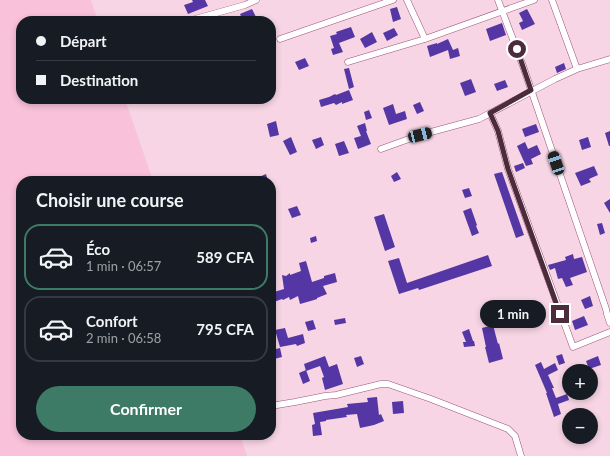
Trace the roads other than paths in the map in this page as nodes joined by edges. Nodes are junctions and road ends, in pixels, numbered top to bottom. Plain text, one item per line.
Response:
1 (256, 0) edge
2 (393, 0) edge
3 (407, 0) edge
4 (498, 0) edge
5 (534, 0) edge
6 (552, 0) edge
7 (503, 11) junction
8 (205, 16) edge
9 (425, 38) junction
10 (280, 39) dead end
11 (610, 59) edge
12 (348, 62) dead end
13 (577, 69) junction
14 (531, 90) junction
15 (490, 113) junction
16 (381, 149) dead end
17 (610, 323) edge
18 (610, 332) edge
19 (276, 405) edge
20 (521, 456) edge

1 - 8 street
2 - 10 street
3 - 9 street
4 - 7 street
5 - 7 street
6 - 13 street
7 - 9 street
7 - 14 street
9 - 12 street
11 - 13 street
13 - 14 street
14 - 15 street
14 - 17 street
15 - 16 street
15 - 18 street
19 - 20 street

